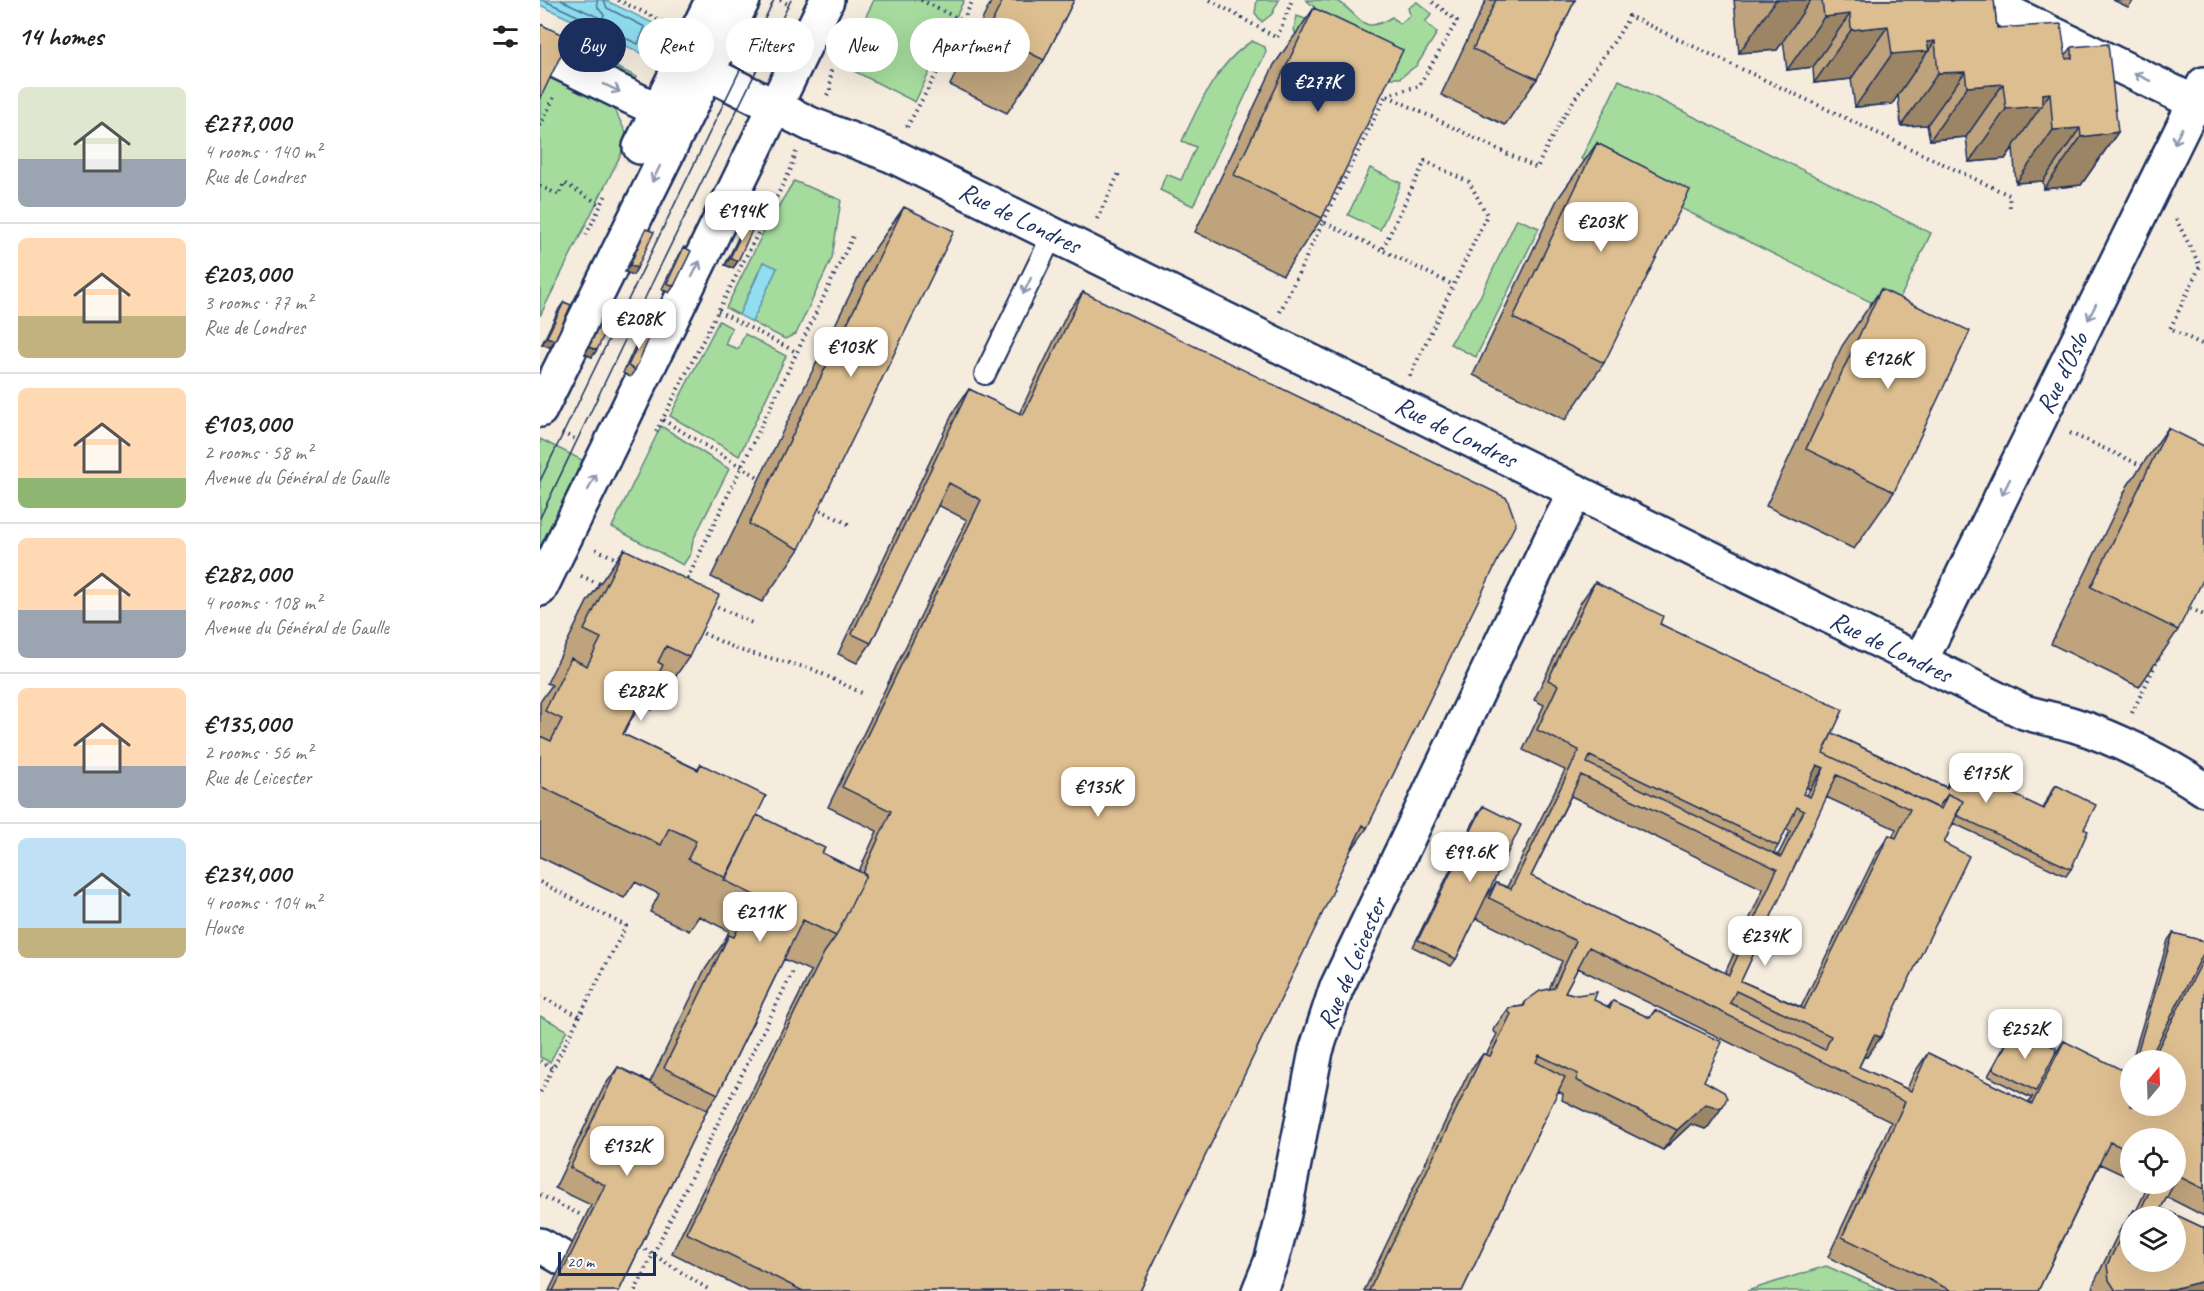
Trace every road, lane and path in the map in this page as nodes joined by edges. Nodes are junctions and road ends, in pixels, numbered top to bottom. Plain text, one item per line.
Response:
1 (618, 0) edge
2 (827, 0) edge
3 (921, 0) edge
4 (973, 0) edge
5 (1210, 0) edge
6 (1292, 0) edge
7 (1430, 0) edge
8 (1983, 0) edge
9 (718, 6) edge
10 (655, 18) edge
11 (709, 18) edge
12 (957, 18) edge
13 (964, 18) edge
14 (540, 53) edge
15 (683, 72) edge
16 (938, 72) edge
17 (708, 73) junction
18 (1386, 95) junction
19 (2201, 98) edge
20 (776, 107) junction
21 (670, 116) junction
22 (640, 147) dead end
23 (891, 155) junction
24 (1120, 171) dead end
25 (540, 186) edge
26 (2151, 192) junction
27 (601, 205) dead end
28 (2010, 208) dead end
29 (1323, 222) junction
30 (854, 234) dead end
31 (1053, 234) junction
32 (1083, 248) junction
33 (1382, 250) junction
34 (1454, 285) junction
35 (718, 311) dead end
36 (1266, 339) junction
37 (2204, 345) edge
38 (796, 352) junction
39 (985, 374) dead end
40 (1396, 403) junction
41 (2039, 418) junction
42 (547, 419) edge
43 (663, 420) dead end
44 (606, 454) junction
45 (740, 468) junction
46 (2152, 471) edge
47 (767, 483) edge
48 (1576, 491) junction
49 (812, 506) edge
50 (852, 526) dead end
51 (567, 535) junction
52 (630, 565) edge
53 (575, 573) dead end
54 (606, 587) edge
55 (540, 589) edge
56 (682, 590) edge
57 (2189, 596) edge
58 (702, 599) edge
59 (2184, 606) junction
60 (2204, 615) edge
61 (2179, 616) edge
62 (752, 623) dead end
63 (688, 626) edge
64 (2164, 646) edge
65 (1920, 662) junction
66 (862, 693) dead end
67 (2117, 742) junction
68 (2204, 789) edge
69 (540, 882) edge
70 (793, 971) edge
71 (540, 996) edge
72 (579, 1016) junction
73 (540, 1061) edge
74 (553, 1068) junction
75 (540, 1093) edge
76 (540, 1195) edge
77 (581, 1215) dead end
78 (640, 1246) edge
79 (654, 1255) junction
80 (635, 1291) edge
81 (711, 1291) edge
82 (1259, 1291) edge

1 - 10 path
2 - 20 street
3 - 12 path
4 - 13 path
5 - 6 path
7 - 18 path
19 -> 8 street
9 - 11 street
9 - 17 street
14 -> 21 street
15 - 21 street
16 - 23 path
17 - 20 street, Rue de Londres
17 - 21 street
18 - 28 path
18 - 29 path
19 -> 26 street, Rue d'Oslo
20 - 23 street, Rue de Londres
44 -> 20 street
21 - 22 street
21 -> 42 street
23 - 31 street, Rue de Londres
24 - 32 path
25 - 27 path
26 - 37 path
26 -> 41 street, Rue d'Oslo
29 - 33 path
29 - 36 path
30 - 38 path
31 - 32 street, Rue de Londres
31 -> 39 lane
32 - 36 street, Rue de Londres
33 - 34 path
33 - 34 path
34 - 40 path
35 - 38 path
36 - 40 street, Rue de Londres
38 - 45 path
40 - 48 street, Rue de Londres
41 - 46 path
41 -> 65 street, Rue d'Oslo
42 - 44 path
43 - 45 path
51 -> 44 street
45 - 47 path
45 - 56 path
48 - 65 street, Rue de Londres
48 - 82 street, Rue de Leicester
49 - 50 path
51 - 52 path
51 - 55 street
53 - 54 path
57 - 59 path
58 - 62 path
59 - 60 path
59 - 61 path
63 - 66 path
64 - 67 path
65 - 67 street, Rue de Londres
67 - 68 street, Rue de Londres
69 - 72 path
70 - 79 path
71 - 72 path
72 - 74 path
73 - 74 path
74 - 75 path
76 - 77 path
78 - 79 path
79 - 80 path
79 - 81 path

